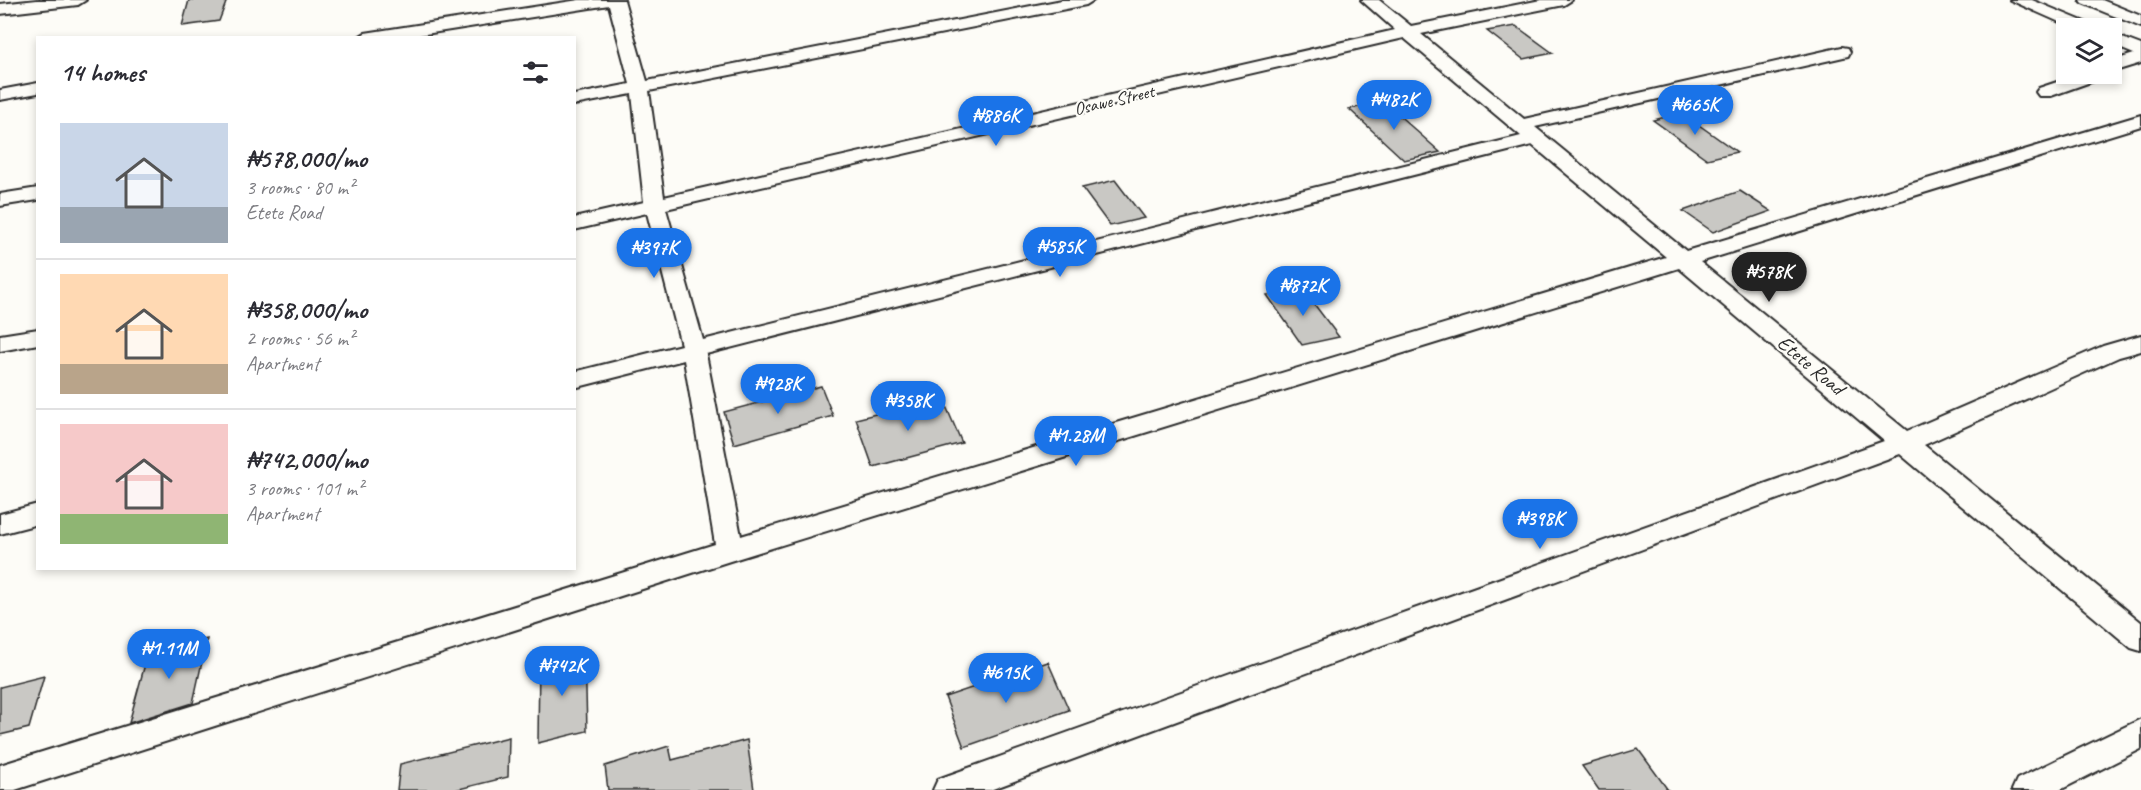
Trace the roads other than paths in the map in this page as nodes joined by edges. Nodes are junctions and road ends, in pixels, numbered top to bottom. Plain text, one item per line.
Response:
1 (78, 0) edge
2 (609, 0) edge
3 (616, 0) edge
4 (1086, 0) edge
5 (1369, 0) edge
6 (1558, 0) edge
7 (2018, 0) edge
8 (2088, 0) edge
9 (0, 9) edge
10 (2062, 18) edge
11 (2141, 22) edge
12 (1408, 32) junction
13 (378, 36) edge
14 (2122, 43) edge
15 (2141, 51) edge
16 (1842, 52) dead end
17 (2141, 57) edge
18 (2122, 64) edge
19 (2068, 84) edge
20 (36, 88) edge
21 (640, 88) junction
22 (2045, 92) dead end
23 (0, 94) edge
24 (576, 100) edge
25 (2141, 120) edge
26 (1528, 132) junction
27 (36, 194) edge
28 (0, 200) edge
29 (655, 207) junction
30 (576, 224) edge
31 (1685, 259) junction
32 (36, 336) edge
33 (0, 343) edge
34 (2141, 343) edge
35 (694, 350) junction
36 (576, 380) edge
37 (1904, 443) junction
38 (36, 515) edge
39 (0, 524) edge
40 (730, 550) junction
41 (2141, 639) edge
42 (2141, 733) edge
43 (0, 780) edge
44 (949, 790) edge
45 (2028, 790) edge

1 - 9 street
2 - 13 street
3 - 21 street
4 - 21 street
5 - 12 street, Etete Road
6 - 12 street, Osawe Street
7 - 10 street
8 - 11 street
12 - 26 street, Etete Road
12 - 29 street, Osawe Street
14 - 15 street
16 - 26 street
17 - 18 street
19 - 22 street
20 - 23 street
21 - 24 street
21 - 29 street
25 - 31 street
26 - 31 street, Etete Road
26 - 35 street
27 - 28 street
29 - 30 street, Osawe Street
29 - 35 street
31 - 37 street, Etete Road
31 - 40 street
32 - 33 street
34 - 37 street
35 - 36 street
35 - 40 street
37 - 41 street, Etete Road
37 - 44 street
38 - 39 street
40 - 43 street
42 - 45 street

